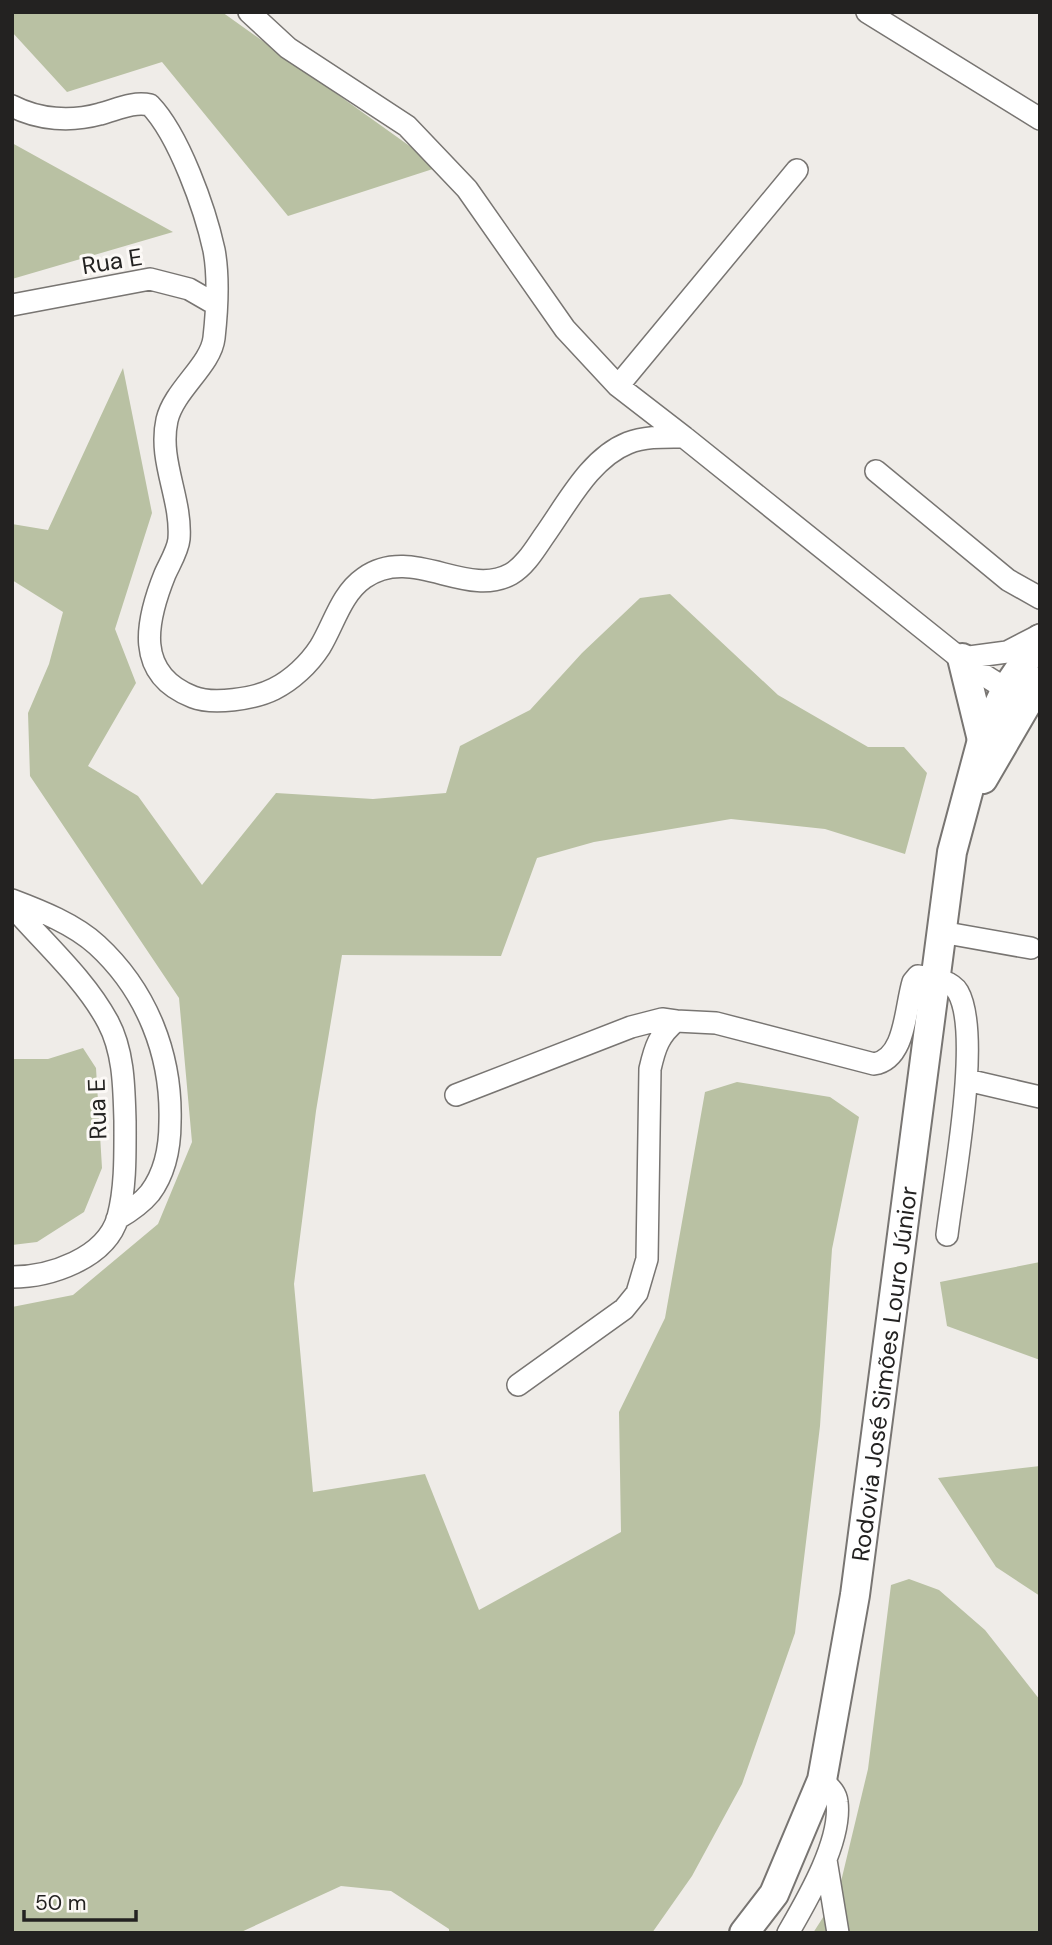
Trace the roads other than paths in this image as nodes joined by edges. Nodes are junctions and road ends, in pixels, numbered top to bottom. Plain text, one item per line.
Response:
1 (250, 12) edge
2 (867, 12) edge
3 (12, 106) edge
4 (1040, 119) edge
5 (797, 170) dead end
6 (215, 304) junction
7 (12, 305) edge
8 (618, 386) junction
9 (684, 437) junction
10 (876, 471) dead end
11 (1040, 598) edge
12 (1040, 637) edge
13 (962, 658) junction
14 (1029, 688) edge
15 (982, 740) junction
16 (970, 794) junction
17 (12, 900) edge
18 (12, 906) edge
19 (941, 932) junction
20 (1031, 948) dead end
21 (934, 979) junction
22 (676, 1021) junction
23 (967, 1080) junction
24 (456, 1095) dead end
25 (1040, 1097) edge
26 (117, 1219) junction
27 (947, 1235) dead end
28 (12, 1277) edge
29 (518, 1385) dead end
30 (822, 1780) junction
31 (826, 1860) junction
32 (744, 1933) edge
33 (788, 1933) edge
34 (838, 1933) edge

1 - 8 street
2 - 4 street
3 - 6 street
5 - 8 street
6 - 7 street, Rua E
6 - 9 street
8 - 9 street
9 - 13 street
10 - 11 street
12 - 13 street
12 - 14 main road, Rodovia José Simões Louro Júnior
13 - 14 street
13 - 15 main road
14 - 15 main road, Rodovia José Simões Louro Júnior
14 - 16 main road, Rodovia José Simões Louro Júnior
15 - 16 main road, Rodovia José Simões Louro Júnior
16 - 19 main road, Rodovia José Simões Louro Júnior
17 - 26 street
18 - 26 street, Rua E
19 - 20 street
19 - 21 main road, Rodovia José Simões Louro Júnior
21 - 22 street
21 - 23 street
21 - 30 main road, Rodovia José Simões Louro Júnior
22 - 24 street
22 - 29 street
23 - 25 street
23 - 27 street
26 - 28 street, Rua E
30 - 31 street
30 - 32 main road, Rodovia José Simões Louro Júnior
31 - 33 street
31 - 34 street

